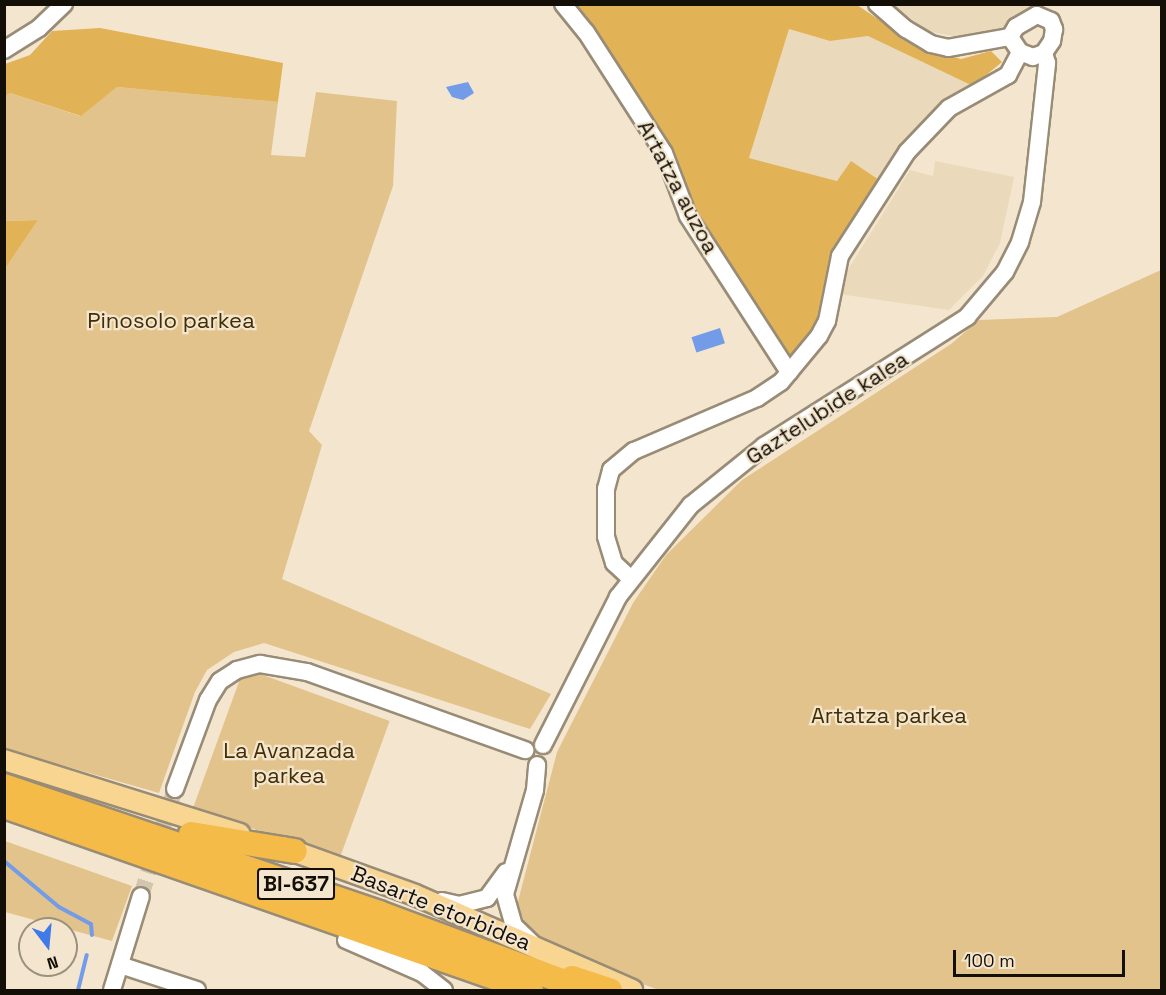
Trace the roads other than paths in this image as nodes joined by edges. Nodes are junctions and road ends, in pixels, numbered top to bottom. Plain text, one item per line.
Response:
1 (64, 4) edge
2 (563, 4) edge
3 (876, 4) edge
4 (1047, 11) edge
5 (1010, 37) junction
6 (4, 50) edge
7 (1020, 52) junction
8 (1044, 53) junction
9 (789, 372) junction
10 (630, 578) junction
11 (543, 745) junction
12 (525, 750) junction
13 (4, 760) edge
14 (537, 765) junction
15 (4, 786) edge
16 (175, 789) tunnel mouth
17 (42, 798) junction
18 (4, 806) edge
19 (4, 813) edge
20 (79, 831) junction
21 (135, 850) junction
22 (295, 851) junction
23 (512, 864) junction
24 (416, 895) junction
25 (141, 896) tunnel mouth
26 (346, 940) joint
27 (535, 945) junction
28 (496, 957) junction
29 (120, 965) junction
30 (112, 990) edge
31 (197, 990) edge
32 (444, 990) edge
33 (531, 990) edge
34 (586, 990) edge
35 (610, 990) edge
36 (632, 990) edge

1 - 6 street
2 - 9 street, Artatza auzoa
3 - 5 street
4 - 5 street
4 - 8 street
5 - 7 street
7 - 8 street
7 - 9 street
8 - 10 street, Gaztelubide kalea
9 - 10 street
10 - 11 street, Gaztelubide kalea
11 - 12 street
11 - 14 street
12 - 14 street
12 - 16 street
13 - 22 main road, Basarte etorbidea
14 - 23 street
15 - 17 highway, BI-637
17 - 22 highway
17 - 28 highway, BI-637
18 - 20 highway, BI-637
19 - 20 main road
20 - 21 highway, BI-637
21 - 26 highway
21 - 33 highway, BI-637
22 - 24 main road, Basarte etorbidea
23 - 24 street
23 - 27 street
24 - 27 main road, Basarte etorbidea
25 - 29 street
26 - 32 street
27 - 36 main road, Basarte etorbidea
28 - 34 highway, BI-637
28 - 35 highway
29 - 30 street
29 - 31 street

